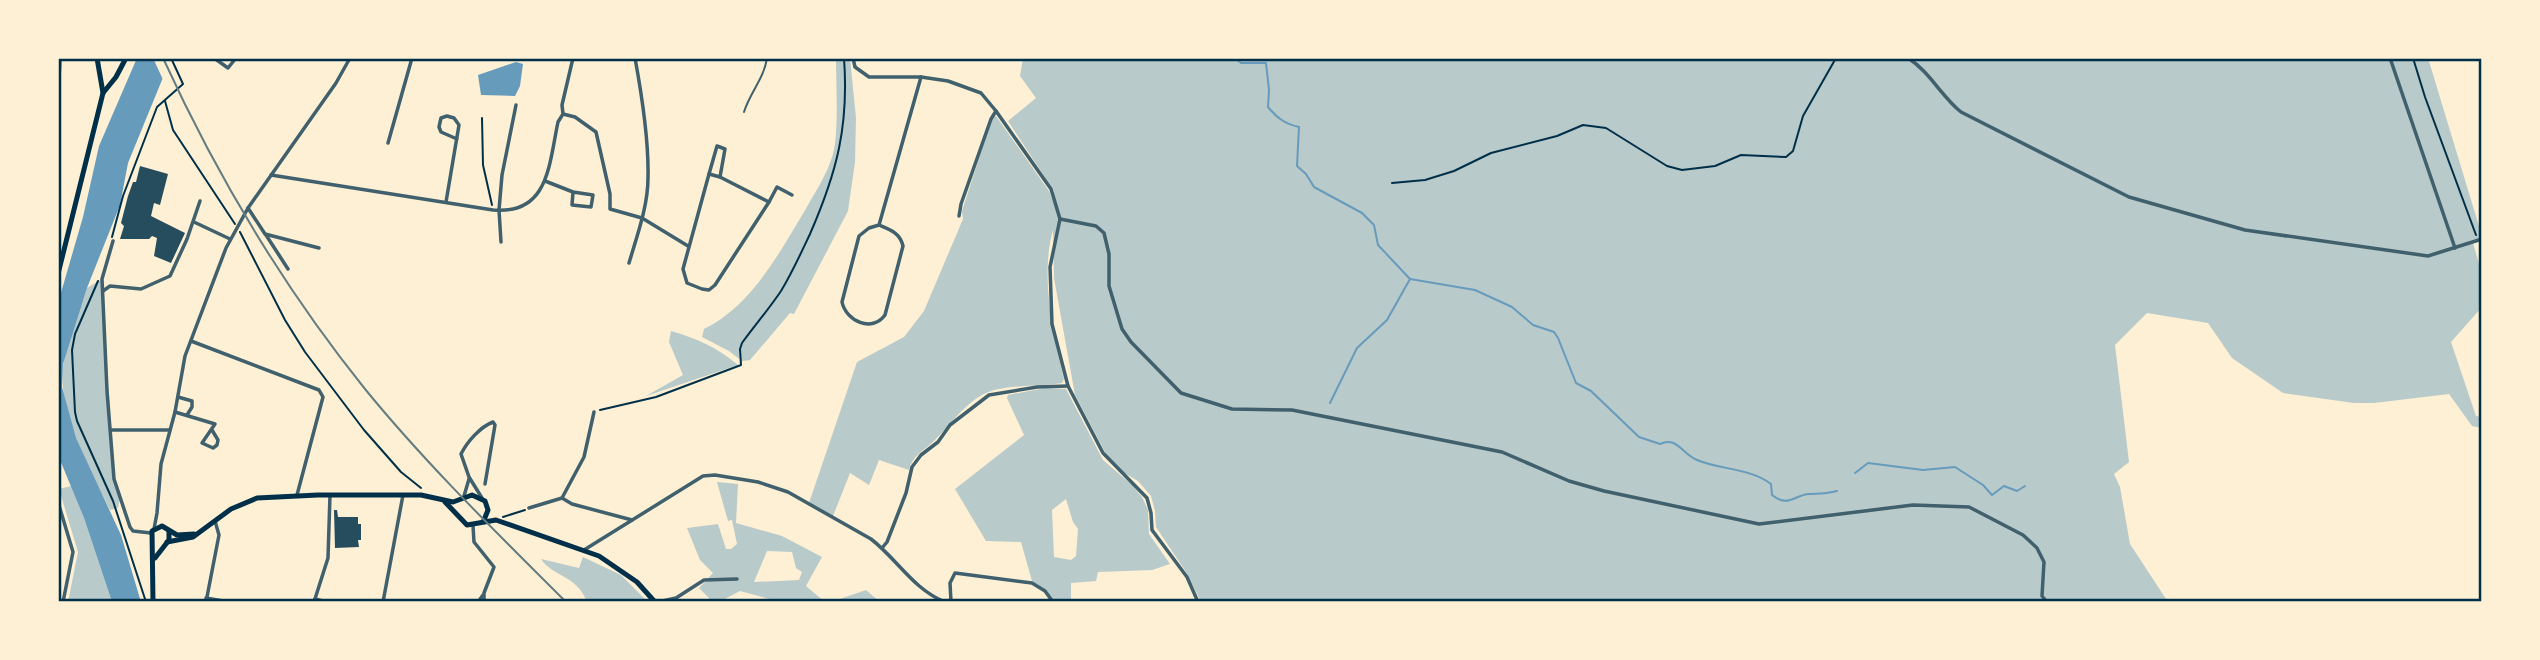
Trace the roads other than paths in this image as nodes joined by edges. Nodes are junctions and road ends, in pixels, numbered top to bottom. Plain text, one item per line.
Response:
1 (97, 58) edge
2 (126, 58) edge
3 (214, 58) edge
4 (236, 58) edge
5 (350, 58) edge
6 (412, 58) edge
7 (573, 58) edge
8 (635, 58) edge
9 (767, 58) edge
10 (853, 58) edge
11 (1908, 58) edge
12 (2390, 58) edge
13 (101, 76) junction
14 (921, 77) junction
15 (116, 78) junction
16 (103, 93) junction
17 (516, 105) dead end
18 (744, 111) dead end
19 (996, 111) junction
20 (563, 114) junction
21 (457, 139) junction
22 (388, 144) dead end
23 (709, 174) junction
24 (271, 175) junction
25 (720, 177) junction
26 (545, 181) junction
27 (573, 192) junction
28 (792, 195) dead end
29 (200, 201) dead end
30 (446, 202) junction
31 (769, 202) junction
32 (248, 208) junction
33 (499, 210) junction
34 (959, 216) dead end
35 (642, 218) junction
36 (1060, 219) junction
37 (194, 222) junction
38 (879, 225) junction
39 (265, 234) junction
40 (230, 239) junction
41 (2480, 240) edge
42 (113, 241) road end
43 (501, 242) dead end
44 (689, 246) junction
45 (318, 248) dead end
46 (2455, 248) junction
47 (629, 263) dead end
48 (288, 269) dead end
49 (58, 274) edge
50 (103, 291) junction
51 (191, 341) junction
52 (1068, 386) junction
53 (178, 397) junction
54 (176, 412) junction
55 (594, 412) road end
56 (187, 415) junction
57 (111, 430) junction
58 (170, 430) junction
59 (212, 430) junction
60 (470, 477) junction
61 (485, 484) dead end
62 (330, 495) junction
63 (403, 495) junction
64 (297, 496) junction
65 (462, 498) junction
66 (482, 498) junction
67 (562, 498) junction
68 (441, 499) junction
69 (58, 502) edge
70 (529, 508) road end
71 (488, 510) junction
72 (158, 513) junction
73 (457, 514) junction
74 (484, 520) junction
75 (496, 520) junction
76 (632, 520) junction
77 (215, 521) junction
78 (473, 526) junction
79 (167, 529) junction
80 (152, 531) junction
81 (198, 533) junction
82 (153, 542) junction
83 (166, 543) junction
84 (882, 548) junction
85 (584, 551) junction
86 (154, 561) junction
87 (737, 579) dead end
88 (484, 593) junction
89 (206, 600) edge
90 (314, 600) edge
91 (63, 602) edge
92 (153, 602) edge
93 (229, 602) edge
94 (327, 602) edge
95 (383, 602) edge
96 (478, 602) edge
97 (484, 602) edge
98 (657, 602) edge
99 (944, 602) edge
100 (951, 602) edge
101 (1053, 602) edge
102 (1198, 602) edge
103 (2047, 602) edge

1 - 13 main road
2 - 15 main road
3 - 4 street
5 - 24 street
6 - 22 street
7 - 20 street
8 - 35 street
9 - 18 lane
10 - 14 street
11 - 46 street
12 - 46 street
13 - 15 main road
13 - 16 main road
14 - 19 street
14 - 38 street
15 - 16 main road
16 - 49 main road
17 - 33 street
19 - 34 street
19 - 36 street
20 - 26 street
20 - 35 street
21 - 21 street
21 - 30 street
23 - 25 street
23 - 25 street
23 - 44 street
24 - 30 street
24 - 32 street
25 - 31 street
26 - 27 street
26 - 33 street
27 - 27 street
28 - 31 street
29 - 37 street
30 - 33 street
31 - 44 street
32 - 39 street
32 - 40 street
33 - 43 street
35 - 44 street
35 - 47 street
36 - 52 street
36 - 103 street
37 - 40 street
37 - 50 street
38 - 38 street
39 - 45 street
39 - 48 street
40 - 51 street
41 - 46 street
42 - 50 street
50 - 57 street
51 - 53 street
51 - 64 street
52 - 84 street
52 - 102 street
53 - 54 street
53 - 56 street
54 - 56 street
54 - 58 street
55 - 67 street
56 - 59 street
57 - 58 street
57 - 80 street
58 - 72 street
59 - 59 street
60 - 61 street
60 - 65 street
60 - 66 street
62 - 63 main road
62 - 64 main road
62 - 90 street
63 - 68 main road
63 - 95 street
64 - 77 main road
65 - 66 main road
65 - 68 main road
65 - 73 main road
66 - 71 main road
67 - 70 street
67 - 76 street
68 - 73 main road
69 - 91 street
71 - 74 main road
71 - 75 main road
72 - 79 street
72 - 80 street
73 - 78 main road
74 - 75 main road
74 - 78 main road
75 - 85 main road
76 - 84 street
76 - 85 street
77 - 81 main road
77 - 89 street
78 - 88 street
79 - 80 main road
79 - 81 main road
79 - 83 main road
80 - 82 main road
81 - 83 main road
82 - 83 main road
82 - 86 main road
83 - 86 main road
84 - 99 street
85 - 98 main road
86 - 92 main road
87 - 98 street
88 - 96 street
88 - 97 street
89 - 93 street
90 - 94 street
100 - 101 street

